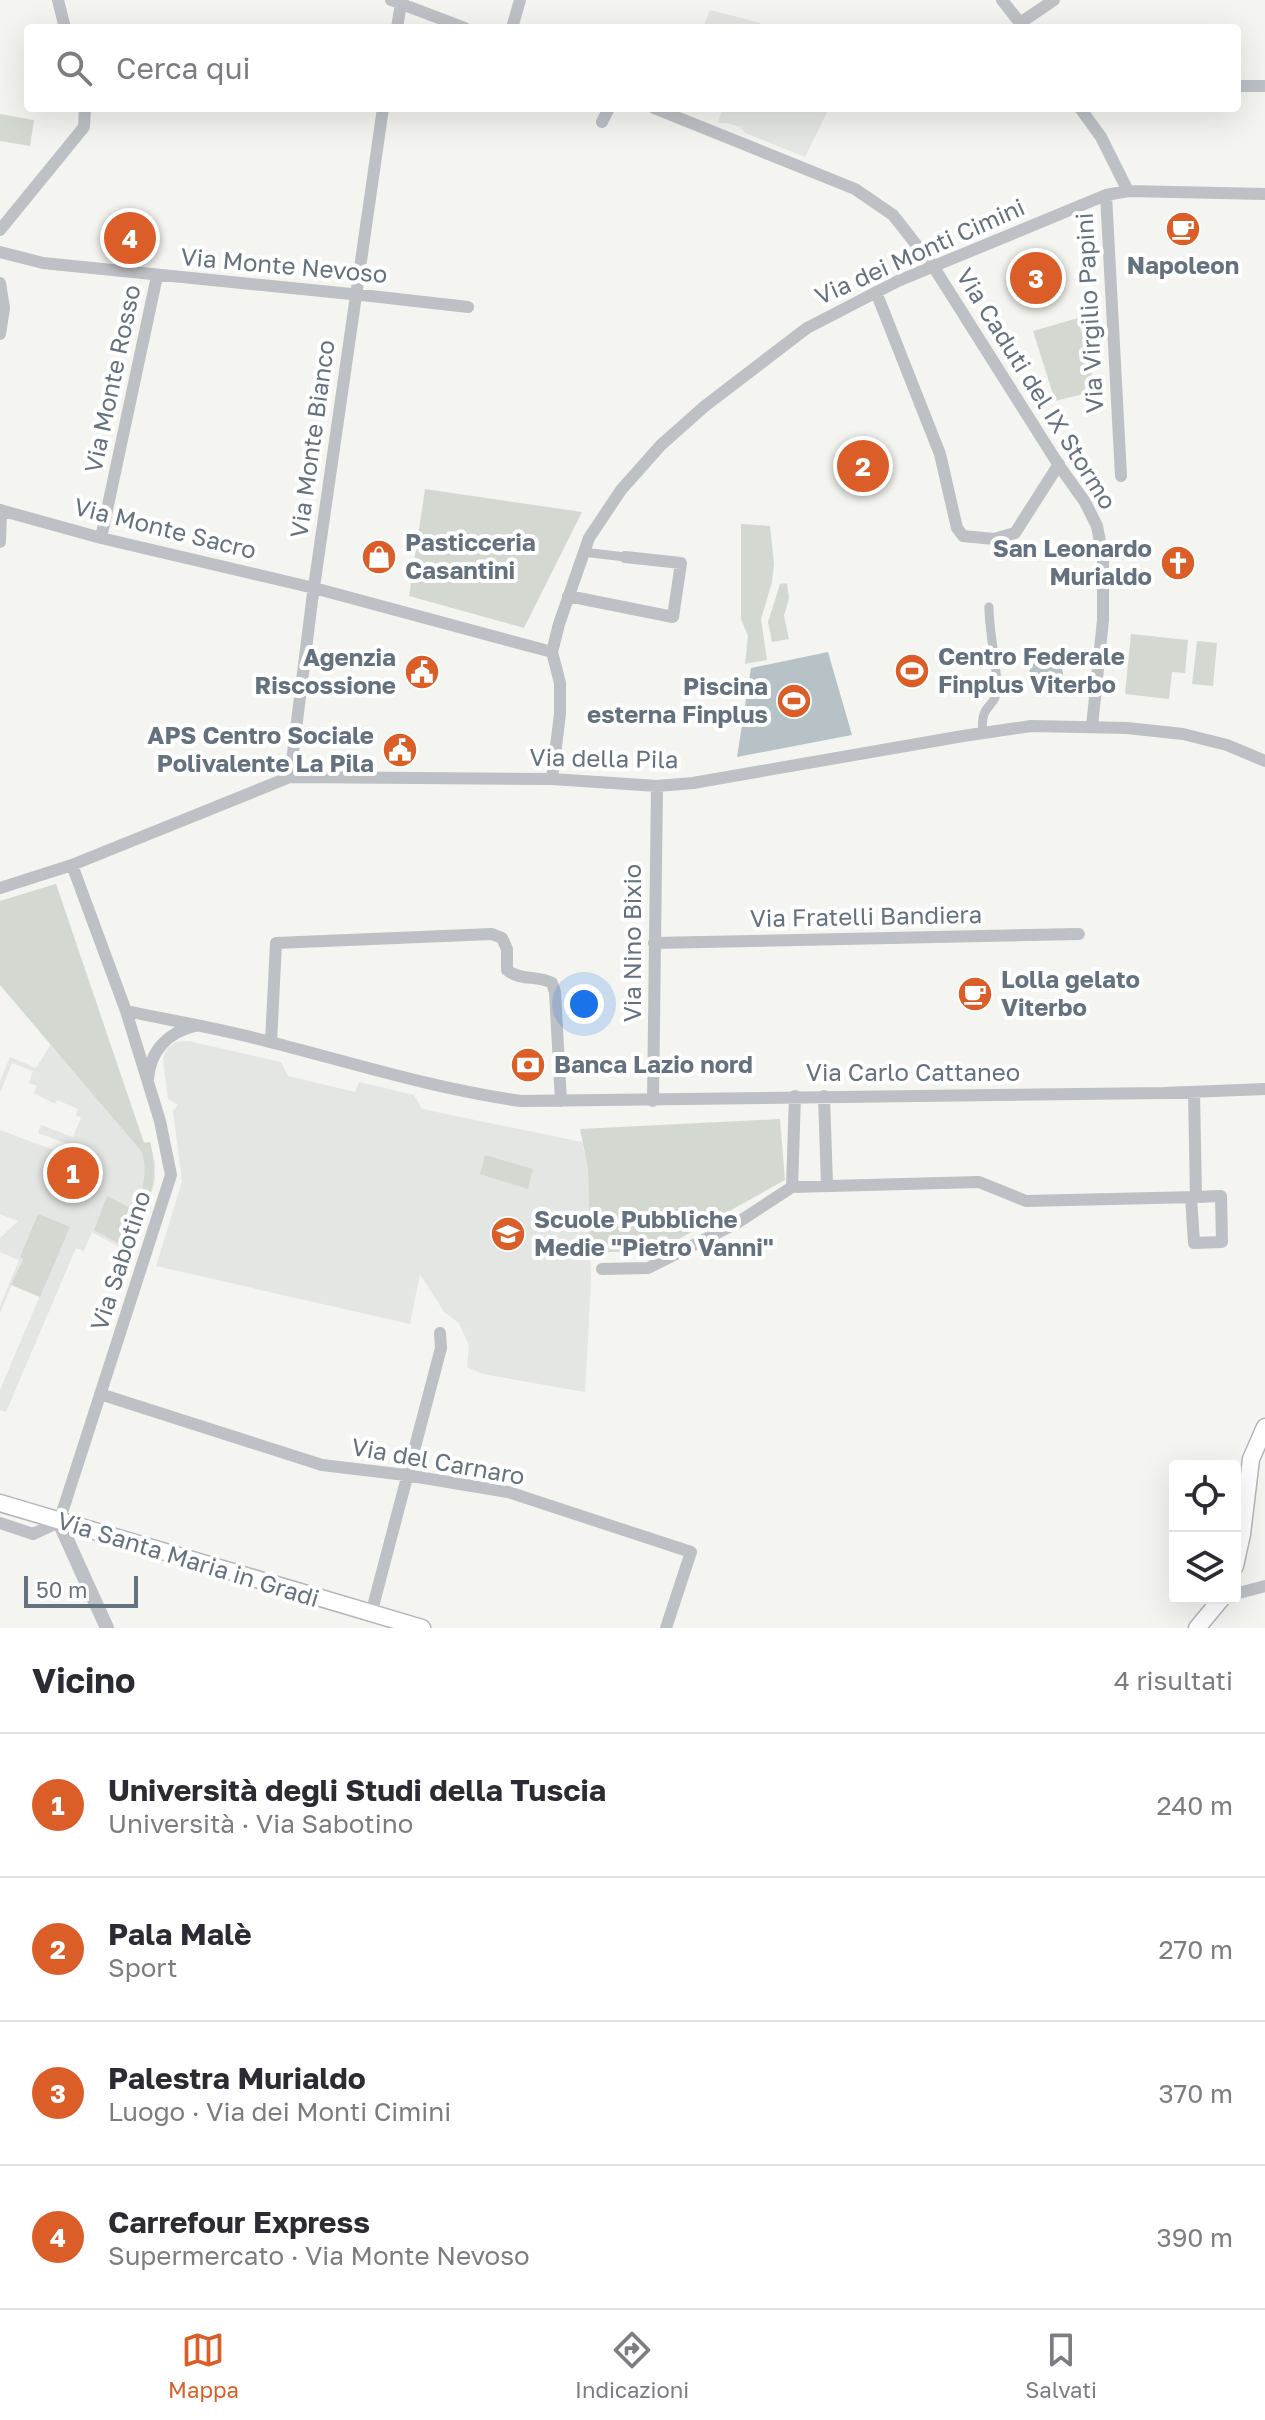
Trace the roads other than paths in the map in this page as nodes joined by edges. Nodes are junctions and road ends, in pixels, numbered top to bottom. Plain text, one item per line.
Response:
1 (58, 0) edge
2 (1002, 0) edge
3 (1054, 0) edge
4 (398, 1) edge
5 (518, 2) edge
6 (64, 24) edge
7 (397, 24) edge
8 (455, 24) edge
9 (513, 24) edge
10 (1020, 24) edge
11 (1024, 24) edge
12 (1241, 86) edge
13 (1265, 86) edge
14 (85, 112) edge
15 (382, 112) edge
16 (607, 112) edge
17 (668, 112) edge
18 (1083, 112) edge
19 (602, 122) dead end
20 (1128, 191) junction
21 (1265, 194) edge
22 (1106, 195) junction
23 (0, 230) edge
24 (0, 252) edge
25 (933, 266) junction
26 (157, 276) junction
27 (0, 283) edge
28 (876, 292) junction
29 (356, 294) junction
30 (468, 307) dead end
31 (0, 334) edge
32 (1059, 464) junction
33 (1121, 476) dead end
34 (0, 510) edge
35 (101, 538) junction
36 (0, 542) edge
37 (583, 552) junction
38 (625, 557) joint
39 (314, 588) junction
40 (568, 596) junction
41 (989, 607) dead end
42 (552, 652) junction
43 (1092, 726) junction
44 (983, 733) junction
45 (1265, 761) edge
46 (290, 777) junction
47 (552, 779) junction
48 (657, 786) junction
49 (72, 865) junction
50 (0, 888) edge
51 (1079, 934) dead end
52 (654, 943) junction
53 (126, 1011) junction
54 (201, 1026) junction
55 (271, 1042) junction
56 (149, 1087) junction
57 (1265, 1089) edge
58 (1194, 1092) junction
59 (795, 1096) junction
60 (824, 1096) junction
61 (561, 1101) junction
62 (653, 1101) junction
63 (827, 1185) junction
64 (792, 1187) junction
65 (602, 1269) dead end
66 (440, 1333) dead end
67 (100, 1394) junction
68 (1265, 1427) edge
69 (406, 1475) junction
70 (0, 1503) edge
71 (59, 1522) junction
72 (0, 1523) edge
73 (1241, 1539) edge
74 (1265, 1586) edge
75 (1241, 1592) edge
76 (1217, 1604) edge
77 (371, 1614) junction
78 (107, 1628) edge
79 (422, 1628) edge
80 (666, 1628) edge
81 (1197, 1628) edge

1 - 6 street
2 - 10 street
3 - 11 street
4 - 7 street
4 - 8 street
5 - 9 street
12 - 13 street
14 - 23 street
15 - 29 street, Via Monte Bianco
16 - 19 street
17 - 25 street, Via Caduti del IX Stormo
18 - 20 street
20 - 21 street, Via dei Monti Cimini
20 - 22 street, Via dei Monti Cimini
22 - 25 street, Via dei Monti Cimini
22 - 33 street, Via Virgilio Papini
24 - 26 street, Via Monte Nevoso
25 - 28 street, Via dei Monti Cimini
25 - 32 street, Via Caduti del IX Stormo
26 - 29 street, Via Monte Nevoso
26 - 35 street, Via Monte Rosso
27 - 31 street
28 - 32 street
28 - 37 street, Via dei Monti Cimini
29 - 30 street, Via Monte Nevoso
29 - 39 street, Via Monte Bianco
32 - 43 street, Via Caduti del IX Stormo
34 - 35 street, Via Monte Sacro
34 - 36 street
35 - 39 street, Via Monte Sacro
37 - 38 street
37 - 40 street, Via dei Monti Cimini
38 - 40 street
39 - 42 street, Via Monte Sacro
39 - 46 street, Via Monte Bianco
40 - 42 street, Via dei Monti Cimini
41 - 44 street
42 - 47 street, Via dei Monti Cimini
43 - 44 street, Via della Pila
43 - 45 street, Via della Pila
44 - 48 street, Via della Pila
46 - 47 street, Via della Pila
46 - 49 street, Via della Pila
47 - 48 street, Via della Pila
48 - 52 street, Via Nino Bixio
49 - 50 street, Via della Pila
49 - 53 street
51 - 52 street, Via Fratelli Bandiera
52 - 62 street, Via Nino Bixio
53 - 54 street, Via Carlo Cattaneo
53 - 56 street, Via Sabotino
54 - 55 street, Via Carlo Cattaneo
54 - 56 street
55 - 61 street, Via Carlo Cattaneo
55 - 61 street
56 - 67 street, Via Sabotino
57 - 58 street, Via Carlo Cattaneo
58 - 60 street, Via Carlo Cattaneo
58 - 63 street
59 - 60 street, Via Carlo Cattaneo
59 - 62 street, Via Carlo Cattaneo
59 - 64 street
60 - 63 street
61 - 62 street, Via Carlo Cattaneo
63 - 64 street
64 - 65 street
66 - 69 street
67 - 69 street, Via del Carnaro
67 - 71 street, Via Sabotino
68 - 73 main road
69 - 77 street
69 - 80 street, Via del Carnaro
70 - 71 main road, Via Santa Maria in Gradi
71 - 72 street
71 - 77 main road, Via Santa Maria in Gradi
71 - 78 street
74 - 75 street
76 - 81 main road
77 - 79 main road, Via Santa Maria in Gradi

